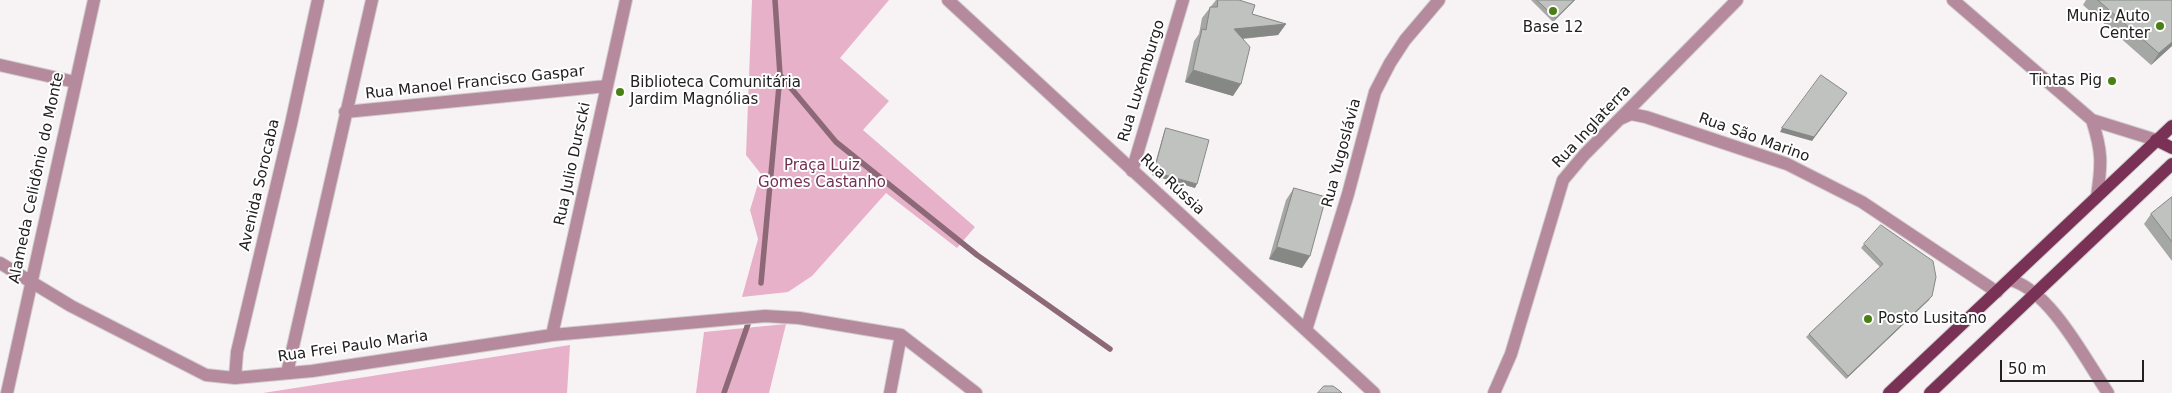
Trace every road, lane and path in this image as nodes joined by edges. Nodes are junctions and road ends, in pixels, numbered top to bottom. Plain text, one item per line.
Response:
1 (94, 0) edge
2 (318, 0) edge
3 (372, 0) edge
4 (626, 0) edge
5 (948, 0) edge
6 (1183, 0) edge
7 (1439, 0) edge
8 (1737, 0) edge
9 (1953, 0) edge
10 (962, 6) edge
11 (0, 65) edge
12 (74, 82) junction
13 (607, 86) junction
14 (345, 112) junction
15 (1620, 119) junction
16 (2092, 120) junction
17 (2172, 126) edge
18 (2156, 140) junction
19 (2172, 148) edge
20 (2172, 164) edge
21 (1132, 170) junction
22 (2097, 196) junction
23 (0, 263) edge
24 (2010, 280) junction
25 (32, 282) junction
26 (1997, 292) junction
27 (2036, 292) junction
28 (1306, 330) junction
29 (552, 335) junction
30 (900, 335) junction
31 (287, 373) junction
32 (235, 378) junction
33 (8, 393) edge
34 (890, 393) edge
35 (976, 393) edge
36 (1374, 393) edge
37 (1494, 393) edge
38 (1889, 393) edge
39 (1930, 393) edge
40 (2108, 393) edge

1 - 12 street, Alameda Celidônio do Monte
2 - 32 street, Avenida Sorocaba
3 - 14 street
4 - 13 street, Rua Julio Durscki
5 - 10 street, Rua Rússia
6 - 21 street, Rua Luxemburgo
7 - 28 street, Rua Yugoslávia
8 - 15 street, Rua Inglaterra
9 - 16 street
10 - 21 street, Rua Rússia
11 - 12 street
12 - 25 street, Alameda Celidônio do Monte
13 - 14 street, Rua Manoel Francisco Gaspar
13 - 29 street, Rua Julio Durscki
14 - 31 street
15 - 26 street, Rua São Marino
15 - 37 street, Rua Inglaterra
16 - 18 street
16 - 22 street
17 - 18 main road
18 - 19 main road
18 - 22 main road
20 - 27 main road
21 - 28 street, Rua Rússia
22 - 24 main road
23 - 25 street, Rua Frei Paulo Maria
24 - 26 main road
24 - 27 street
25 - 32 street, Rua Frei Paulo Maria
25 - 33 street, Alameda Celidônio do Monte
26 - 38 main road
27 - 39 main road
27 - 40 street
28 - 36 street, Rua Rússia
29 - 30 street, Rua Frei Paulo Maria
29 - 31 street, Rua Frei Paulo Maria
30 - 34 street
30 - 35 street
31 - 32 street, Rua Frei Paulo Maria

